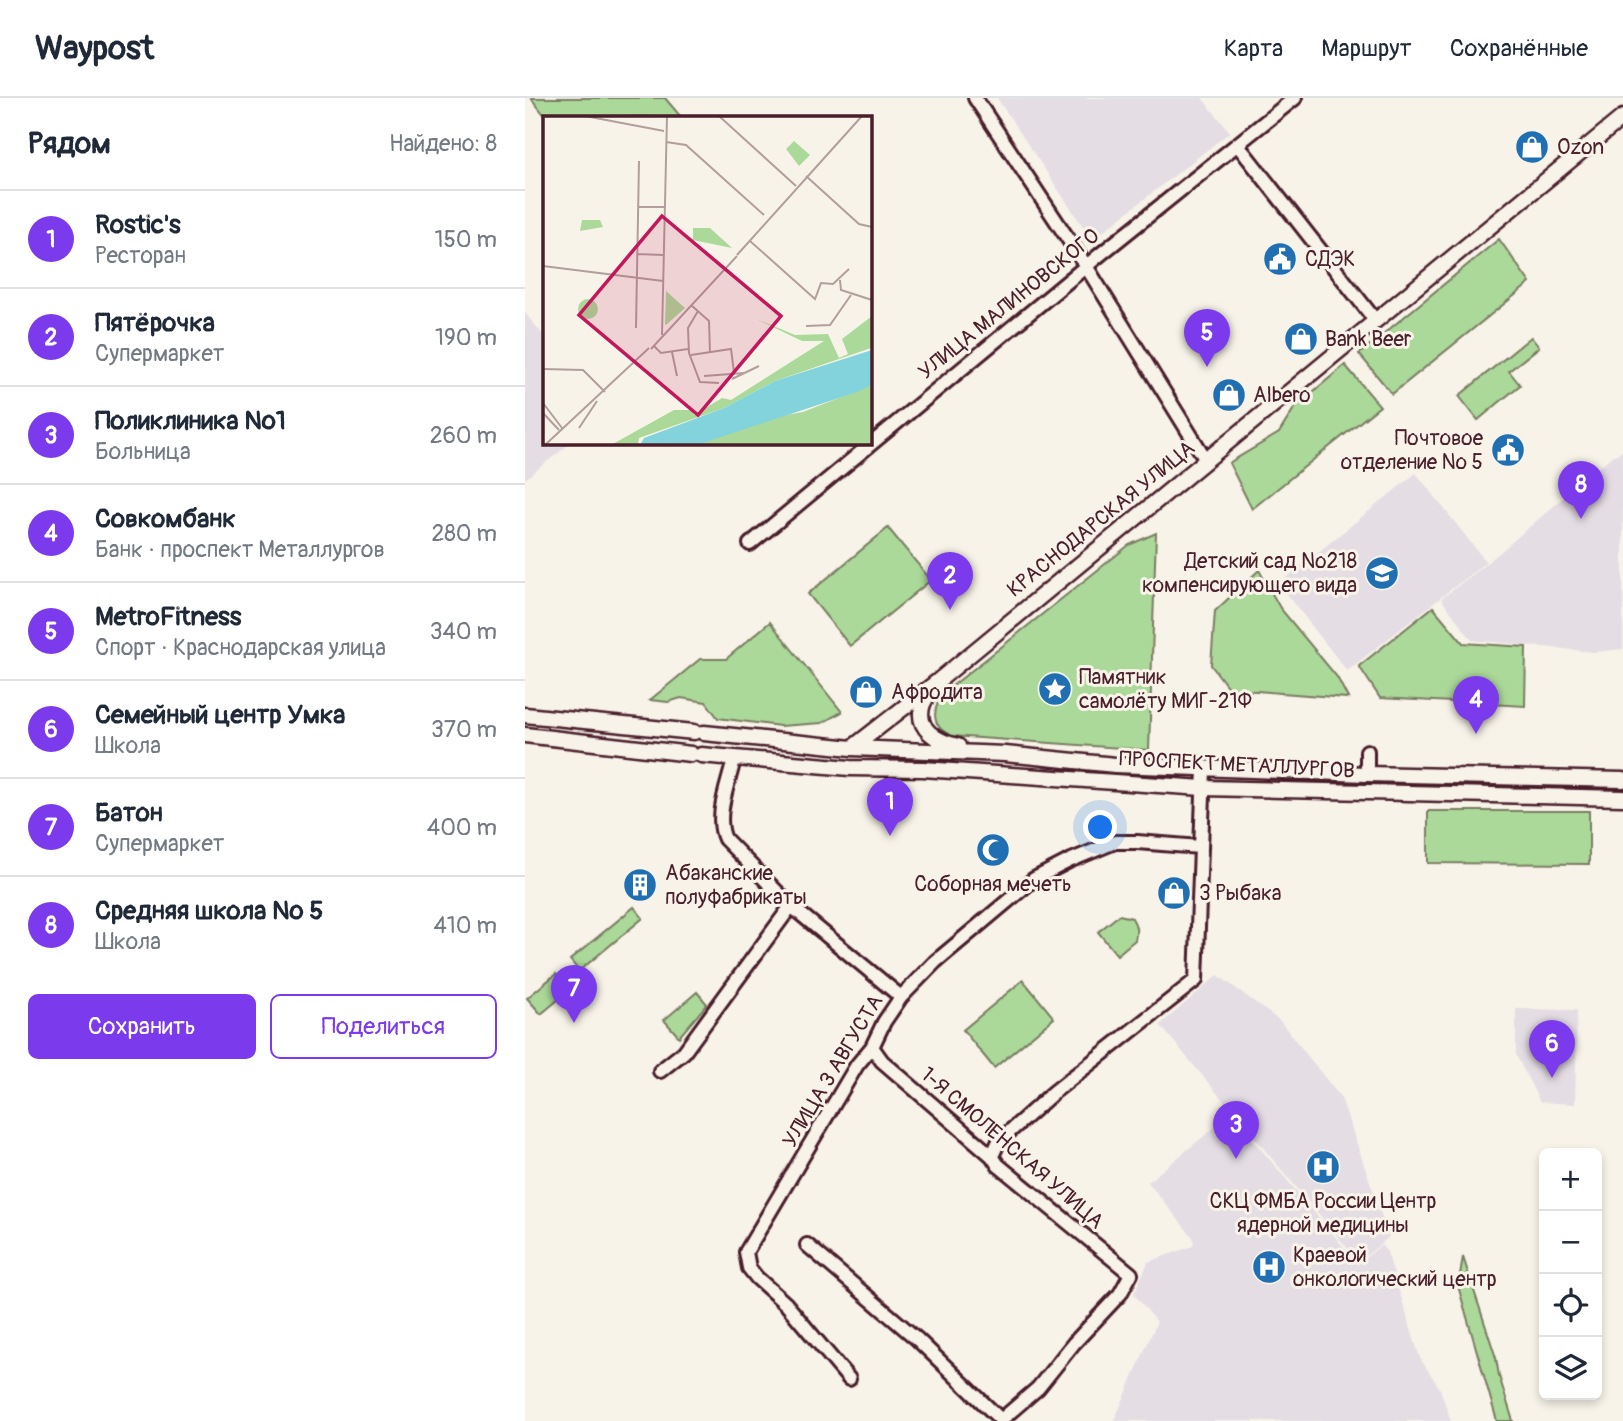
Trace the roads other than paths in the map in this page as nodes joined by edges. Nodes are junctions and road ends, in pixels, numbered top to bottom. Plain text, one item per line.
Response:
1 (975, 98) edge
2 (1295, 98) edge
3 (1623, 117) edge
4 (1237, 144) junction
5 (1086, 265) junction
6 (1375, 320) junction
7 (870, 444) edge
8 (871, 444) edge
9 (1206, 460) junction
10 (750, 544) dead end
11 (937, 681) junction
12 (525, 715) edge
13 (525, 735) edge
14 (852, 748) junction
15 (1367, 751) dead end
16 (1005, 754) junction
17 (734, 759) junction
18 (850, 768) junction
19 (1204, 769) junction
20 (1367, 774) junction
21 (1623, 780) edge
22 (1203, 788) junction
23 (1623, 798) edge
24 (1200, 847) junction
25 (790, 906) junction
26 (901, 997) junction
27 (872, 1047) junction
28 (660, 1071) dead end
29 (992, 1156) junction
30 (807, 1245) dead end
31 (849, 1380) dead end
32 (1002, 1421) edge

1 - 5 street
2 - 4 street, УЛИЦА МАЛИНОВСКОГО
3 - 6 main road, КРАСНОДАРСКАЯ УЛИЦА
4 - 5 street, УЛИЦА МАЛИНОВСКОГО
4 - 6 street
5 - 8 street, УЛИЦА МАЛИНОВСКОГО
5 - 9 street
6 - 9 main road, КРАСНОДАРСКАЯ УЛИЦА
7 - 10 street, УЛИЦА МАЛИНОВСКОГО
9 - 11 main road, КРАСНОДАРСКАЯ УЛИЦА
11 - 14 main road, КРАСНОДАРСКАЯ УЛИЦА
11 - 16 main road
12 - 14 main road, ПРОСПЕКТ МЕТАЛЛУРГОВ
13 - 17 main road, ПРОСПЕКТ МЕТАЛЛУРГОВ
14 - 16 main road, ПРОСПЕКТ МЕТАЛЛУРГОВ
14 - 18 main road
15 - 20 street
16 - 19 main road, ПРОСПЕКТ МЕТАЛЛУРГОВ
17 - 18 main road, ПРОСПЕКТ МЕТАЛЛУРГОВ
17 - 25 street
18 - 22 main road, ПРОСПЕКТ МЕТАЛЛУРГОВ
19 - 20 main road, ПРОСПЕКТ МЕТАЛЛУРГОВ
19 - 22 street
20 - 21 main road, ПРОСПЕКТ МЕТАЛЛУРГОВ
22 - 23 main road, ПРОСПЕКТ МЕТАЛЛУРГОВ
22 - 24 street
24 - 26 street, УЛИЦА 3 АВГУСТА
24 - 29 street
25 - 26 street
25 - 28 street
26 - 27 street, УЛИЦА 3 АВГУСТА
27 - 29 street, 1-Я СМОЛЕНСКАЯ УЛИЦА
27 - 31 street, УЛИЦА 3 АВГУСТА
29 - 32 street, 1-Я СМОЛЕНСКАЯ УЛИЦА
30 - 32 street

